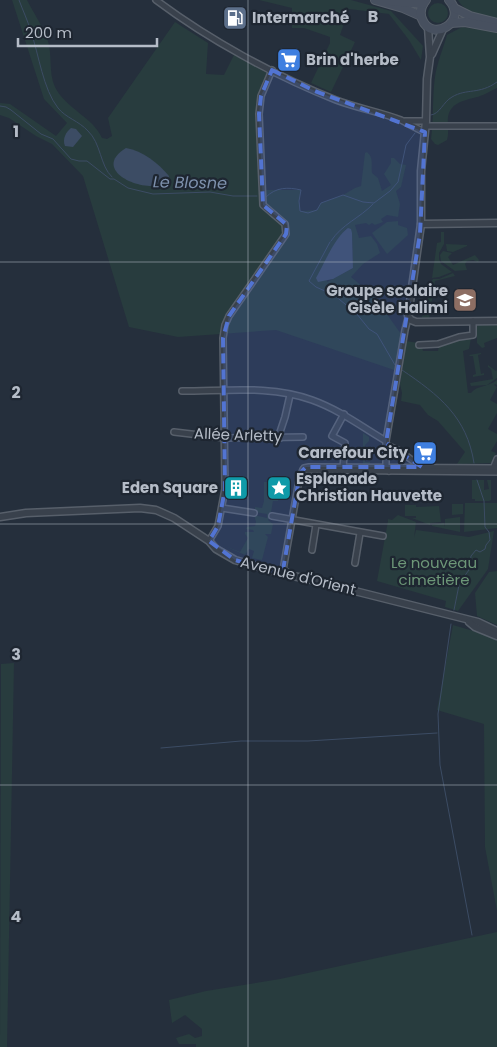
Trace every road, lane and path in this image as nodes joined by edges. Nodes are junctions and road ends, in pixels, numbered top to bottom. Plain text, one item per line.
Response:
1 (156, 0) edge
2 (375, 0) edge
3 (385, 0) edge
4 (425, 2) edge
5 (451, 2) edge
6 (421, 16) junction
7 (452, 23) junction
8 (497, 23) edge
9 (428, 27) junction
10 (497, 28) edge
11 (443, 29) junction
12 (430, 57) junction
13 (272, 70) junction
14 (402, 121) junction
15 (426, 126) junction
16 (497, 126) edge
17 (497, 223) edge
18 (421, 224) junction
19 (408, 318) junction
20 (474, 321) junction
21 (497, 321) edge
22 (419, 345) dead end
23 (224, 390) junction
24 (182, 391) dead end
25 (290, 394) junction
26 (344, 414) junction
27 (174, 432) dead end
28 (226, 438) junction
29 (280, 438) junction
30 (303, 438) dead end
31 (386, 443) junction
32 (497, 459) edge
33 (343, 469) junction
34 (387, 469) junction
35 (424, 470) junction
36 (495, 470) edge
37 (222, 508) junction
38 (254, 513) dead end
39 (272, 516) dead end
40 (0, 517) edge
41 (291, 520) junction
42 (316, 525) junction
43 (360, 532) junction
44 (383, 536) dead end
45 (209, 542) junction
46 (312, 550) dead end
47 (355, 563) dead end
48 (283, 570) junction
49 (468, 621) junction
50 (497, 631) edge
51 (497, 636) edge

1 - 13 street
2 - 6 main road
3 - 4 main road
4 - 6 main road
5 - 7 main road
5 - 8 main road
6 - 9 main road
7 - 10 main road
7 - 11 main road
9 - 11 main road
9 - 12 street
11 - 12 street
12 - 15 street
13 - 14 street
13 - 23 street
14 - 15 street
14 - 15 street
15 - 16 street
15 - 18 street
17 - 18 street
18 - 19 street
19 - 20 street
19 - 31 street
20 - 21 street
20 - 22 street
23 - 24 street
23 - 25 street
23 - 28 street
25 - 26 street
25 - 29 street
26 - 31 street
26 - 33 street
27 - 28 street, Allée Arletty
28 - 29 street, Allée Arletty
28 - 37 street
29 - 30 street, Allée Arletty
31 - 34 street
31 - 35 street
32 - 36 street
33 - 34 street
33 - 41 street
34 - 35 street
35 - 36 street
37 - 38 street
37 - 45 street
39 - 41 street
40 - 45 street, Avenue d'Orient
41 - 42 street
41 - 48 street
42 - 43 street
42 - 46 street
43 - 44 street
43 - 47 street
45 - 48 street, Avenue d'Orient
48 - 49 street, Avenue d'Orient
49 - 50 street
49 - 51 street

